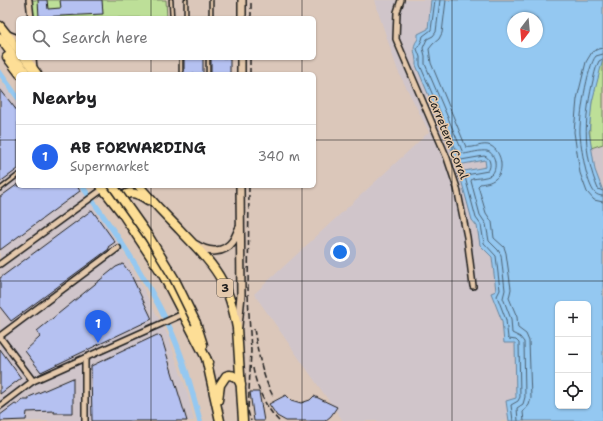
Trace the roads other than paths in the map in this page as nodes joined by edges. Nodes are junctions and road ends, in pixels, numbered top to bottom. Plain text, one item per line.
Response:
1 (29, 0) edge
2 (171, 0) edge
3 (186, 0) edge
4 (211, 0) edge
5 (242, 0) edge
6 (400, 0) edge
7 (31, 16) edge
8 (172, 16) edge
9 (186, 16) edge
10 (210, 16) edge
11 (242, 16) edge
12 (0, 26) edge
13 (16, 37) edge
14 (0, 38) edge
15 (0, 46) edge
16 (16, 46) edge
17 (16, 54) edge
18 (22, 60) edge
19 (33, 60) edge
20 (181, 60) edge
21 (208, 60) edge
22 (241, 60) edge
23 (19, 72) edge
24 (32, 72) edge
25 (33, 72) edge
26 (181, 72) edge
27 (208, 72) edge
28 (241, 72) edge
29 (16, 177) edge
30 (103, 188) edge
31 (105, 188) edge
32 (113, 188) edge
33 (140, 188) edge
34 (240, 188) edge
35 (0, 189) edge
36 (155, 205) junction
37 (122, 213) junction
38 (240, 227) junction
39 (193, 244) junction
40 (118, 248) dead end
41 (0, 264) edge
42 (473, 286) dead end
43 (179, 316) junction
44 (237, 328) junction
45 (0, 337) edge
46 (85, 358) junction
47 (208, 362) junction
48 (33, 381) junction
49 (242, 385) junction
50 (0, 406) edge
51 (217, 407) junction
52 (85, 421) edge
53 (220, 421) edge
54 (243, 421) edge

1 - 7 street
2 - 8 lane
3 - 9 lane
4 - 10 lane
5 - 11 main road
6 - 42 street, Carretera Coral
12 - 13 street
12 - 16 main road
14 - 17 main road
15 - 23 main road
18 - 24 main road
19 - 25 street
20 - 26 lane
21 - 27 lane
22 - 28 main road
29 - 35 lane
30 - 41 street
31 - 37 main road
32 - 47 main road, bridge
33 - 36 main road, 3
34 - 38 main road
36 - 37 main road
36 - 39 main road, 3
37 - 43 main road
38 - 39 main road
38 - 44 main road
39 - 44 main road, 3
40 - 45 street
43 - 46 street
43 - 47 main road
44 - 49 main road, 3
45 - 48 street
46 - 48 street
46 - 52 street
47 - 51 main road
48 - 50 street
49 - 51 main road
49 - 54 main road, 3
51 - 53 main road

